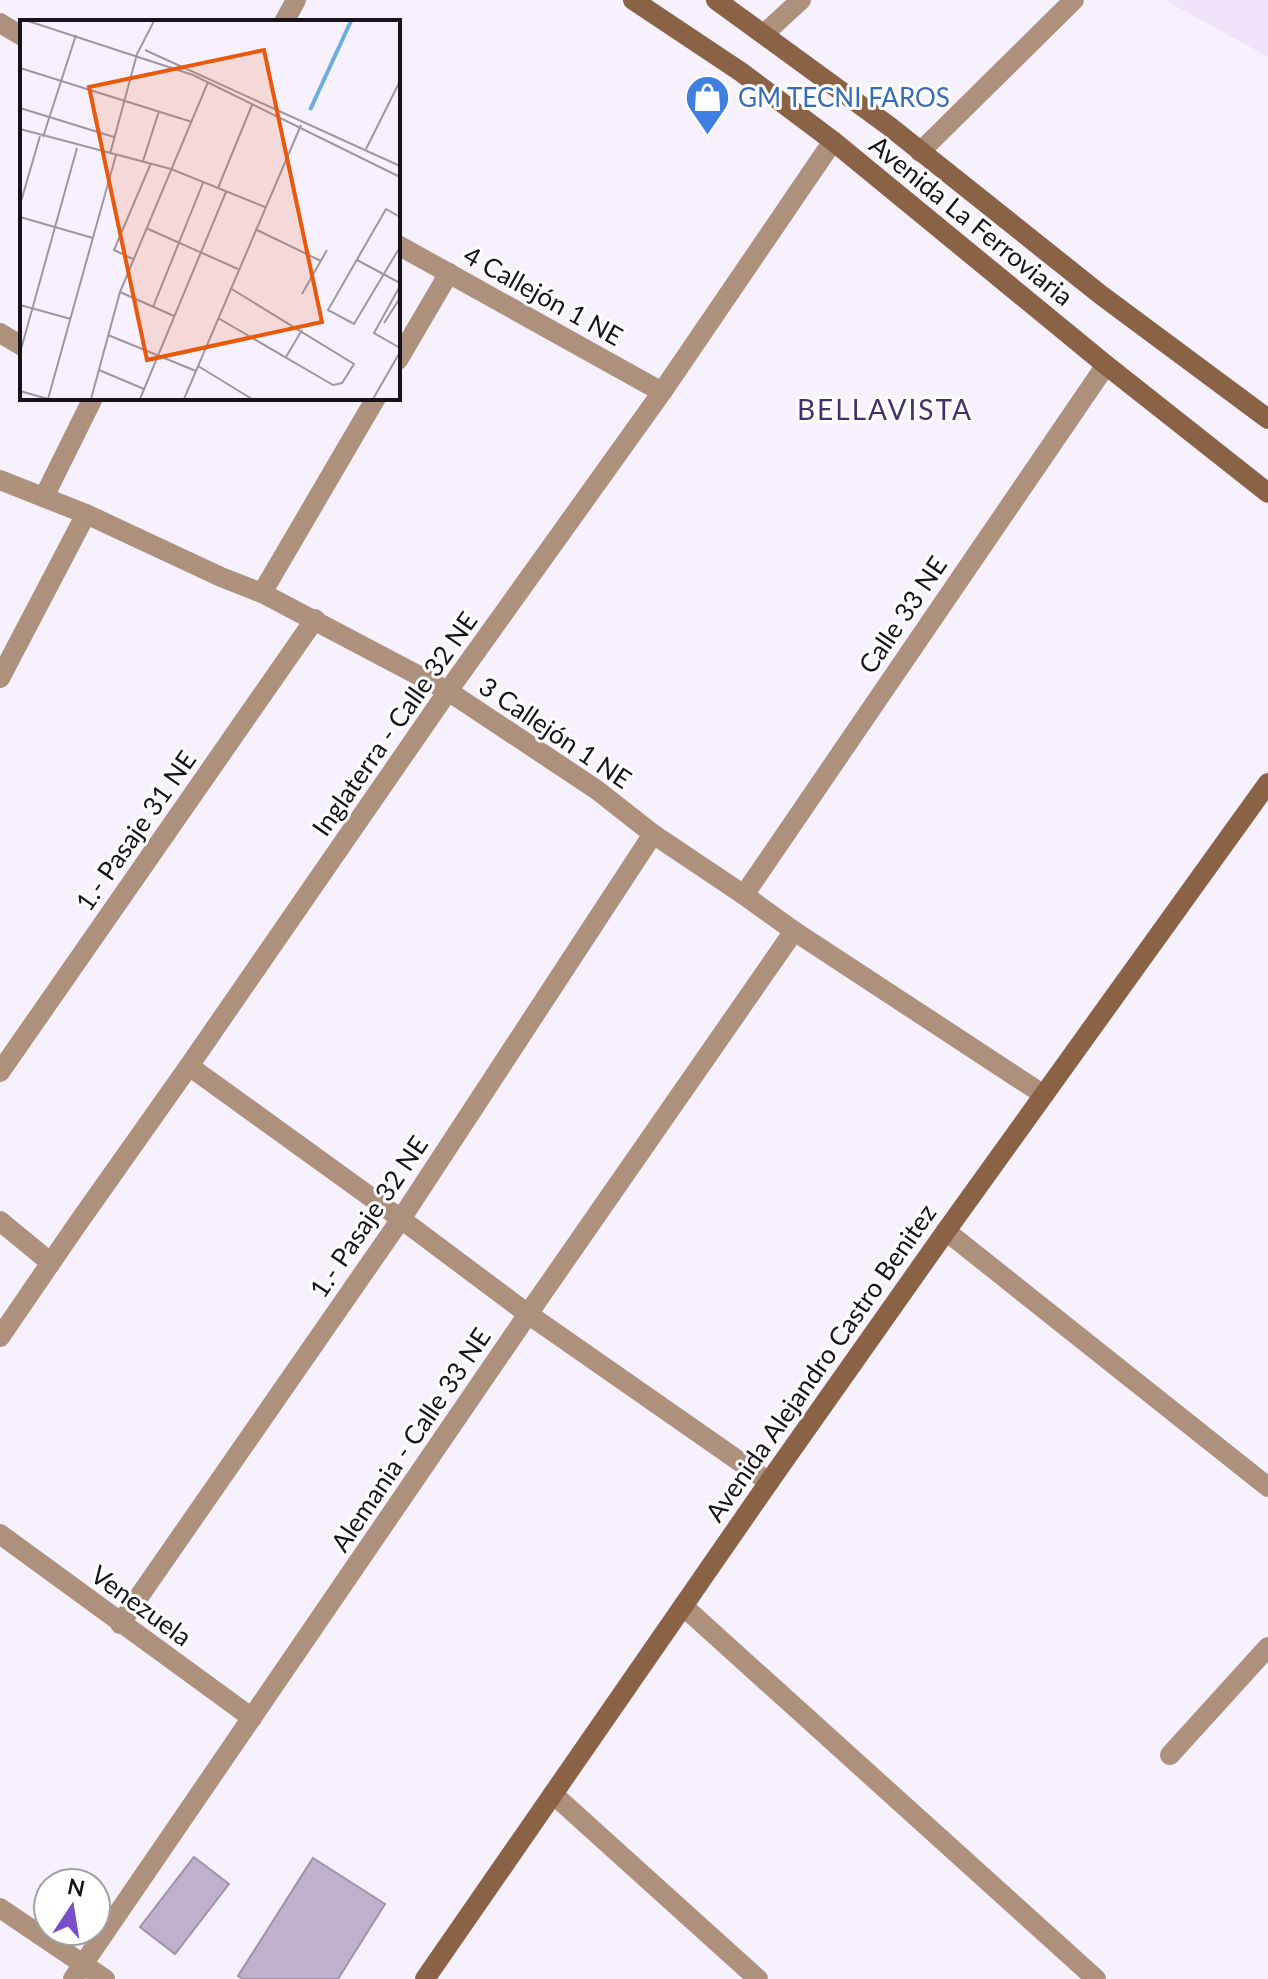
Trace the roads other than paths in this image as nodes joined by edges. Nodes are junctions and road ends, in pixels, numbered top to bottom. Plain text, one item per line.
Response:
1 (296, 0) edge
2 (633, 0) edge
3 (716, 0) edge
4 (801, 0) edge
5 (1074, 0) edge
6 (285, 20) edge
7 (0, 23) edge
8 (764, 34) junction
9 (20, 35) edge
10 (833, 141) junction
11 (920, 152) junction
12 (400, 246) edge
13 (449, 273) junction
14 (0, 333) edge
15 (20, 345) edge
16 (400, 357) edge
17 (1106, 365) junction
18 (662, 392) junction
19 (92, 400) edge
20 (375, 400) edge
21 (1268, 419) edge
22 (0, 480) edge
23 (1268, 493) edge
24 (44, 497) junction
25 (86, 514) junction
26 (262, 593) junction
27 (315, 619) junction
28 (0, 678) edge
29 (448, 691) junction
30 (1268, 783) edge
31 (653, 834) junction
32 (744, 895) junction
33 (794, 931) junction
34 (189, 1066) junction
35 (0, 1072) edge
36 (1044, 1095) junction
37 (401, 1219) junction
38 (0, 1221) edge
39 (946, 1231) junction
40 (51, 1263) junction
41 (528, 1314) junction
42 (0, 1337) edge
43 (769, 1482) junction
44 (1268, 1487) edge
45 (0, 1534) edge
46 (683, 1606) junction
47 (120, 1624) junction
48 (1268, 1647) edge
49 (252, 1718) junction
50 (1170, 1755) dead end
51 (553, 1794) junction
52 (0, 1908) edge
53 (79, 1972) edge
54 (105, 1979) edge
55 (425, 1979) edge
56 (758, 1979) edge
57 (1096, 1979) edge

1 - 6 street
2 - 10 main road, Avenida La Ferroviaria
3 - 8 main road, Avenida La Ferroviaria
4 - 8 street
5 - 11 street
7 - 9 street
8 - 11 main road, Avenida La Ferroviaria
10 - 17 main road, Avenida La Ferroviaria
10 - 18 street, Inglaterra - Calle 32 NE
11 - 21 main road, Avenida La Ferroviaria
12 - 13 street, 4 Callejón 1 NE
13 - 16 street
13 - 18 street, 4 Callejón 1 NE
14 - 15 street
17 - 23 main road, Avenida La Ferroviaria
17 - 32 street, Calle 33 NE
18 - 29 street, Inglaterra - Calle 32 NE
19 - 24 street
20 - 26 street
22 - 24 street, 3 Callejón 1 NE
24 - 25 street, 3 Callejón 1 NE
25 - 26 street, 3 Callejón 1 NE
25 - 28 street
26 - 27 street, 3 Callejón 1 NE
27 - 29 street, 3 Callejón 1 NE
27 - 35 street, 1.- Pasaje 31 NE
29 - 31 street, 3 Callejón 1 NE
29 - 34 street, Inglaterra - Calle 32 NE
30 - 36 main road, Avenida Alejandro Castro Benitez
31 - 32 street, 3 Callejón 1 NE
31 - 37 street, 1.- Pasaje 32 NE
32 - 33 street, 3 Callejón 1 NE
33 - 36 street, 3 Callejón 1 NE
33 - 41 street, Alemania - Calle 33 NE
34 - 37 street
34 - 40 street, Inglaterra - Calle 32 NE
36 - 39 main road, Avenida Alejandro Castro Benitez
37 - 41 street
37 - 47 street, 1.- Pasaje 32 NE
38 - 40 street
39 - 43 main road, Avenida Alejandro Castro Benitez
39 - 44 street
40 - 42 street, Inglaterra - Calle 32 NE
41 - 43 street
41 - 49 street, Alemania - Calle 33 NE
43 - 46 main road, Avenida Alejandro Castro Benitez
45 - 47 street, Venezuela
46 - 51 main road, Avenida Alejandro Castro Benitez
46 - 57 street
47 - 49 street, Venezuela
48 - 50 street
49 - 53 street, Alemania - Calle 33 NE
51 - 55 main road, Avenida Alejandro Castro Benitez
51 - 56 street
52 - 53 street
53 - 54 street

